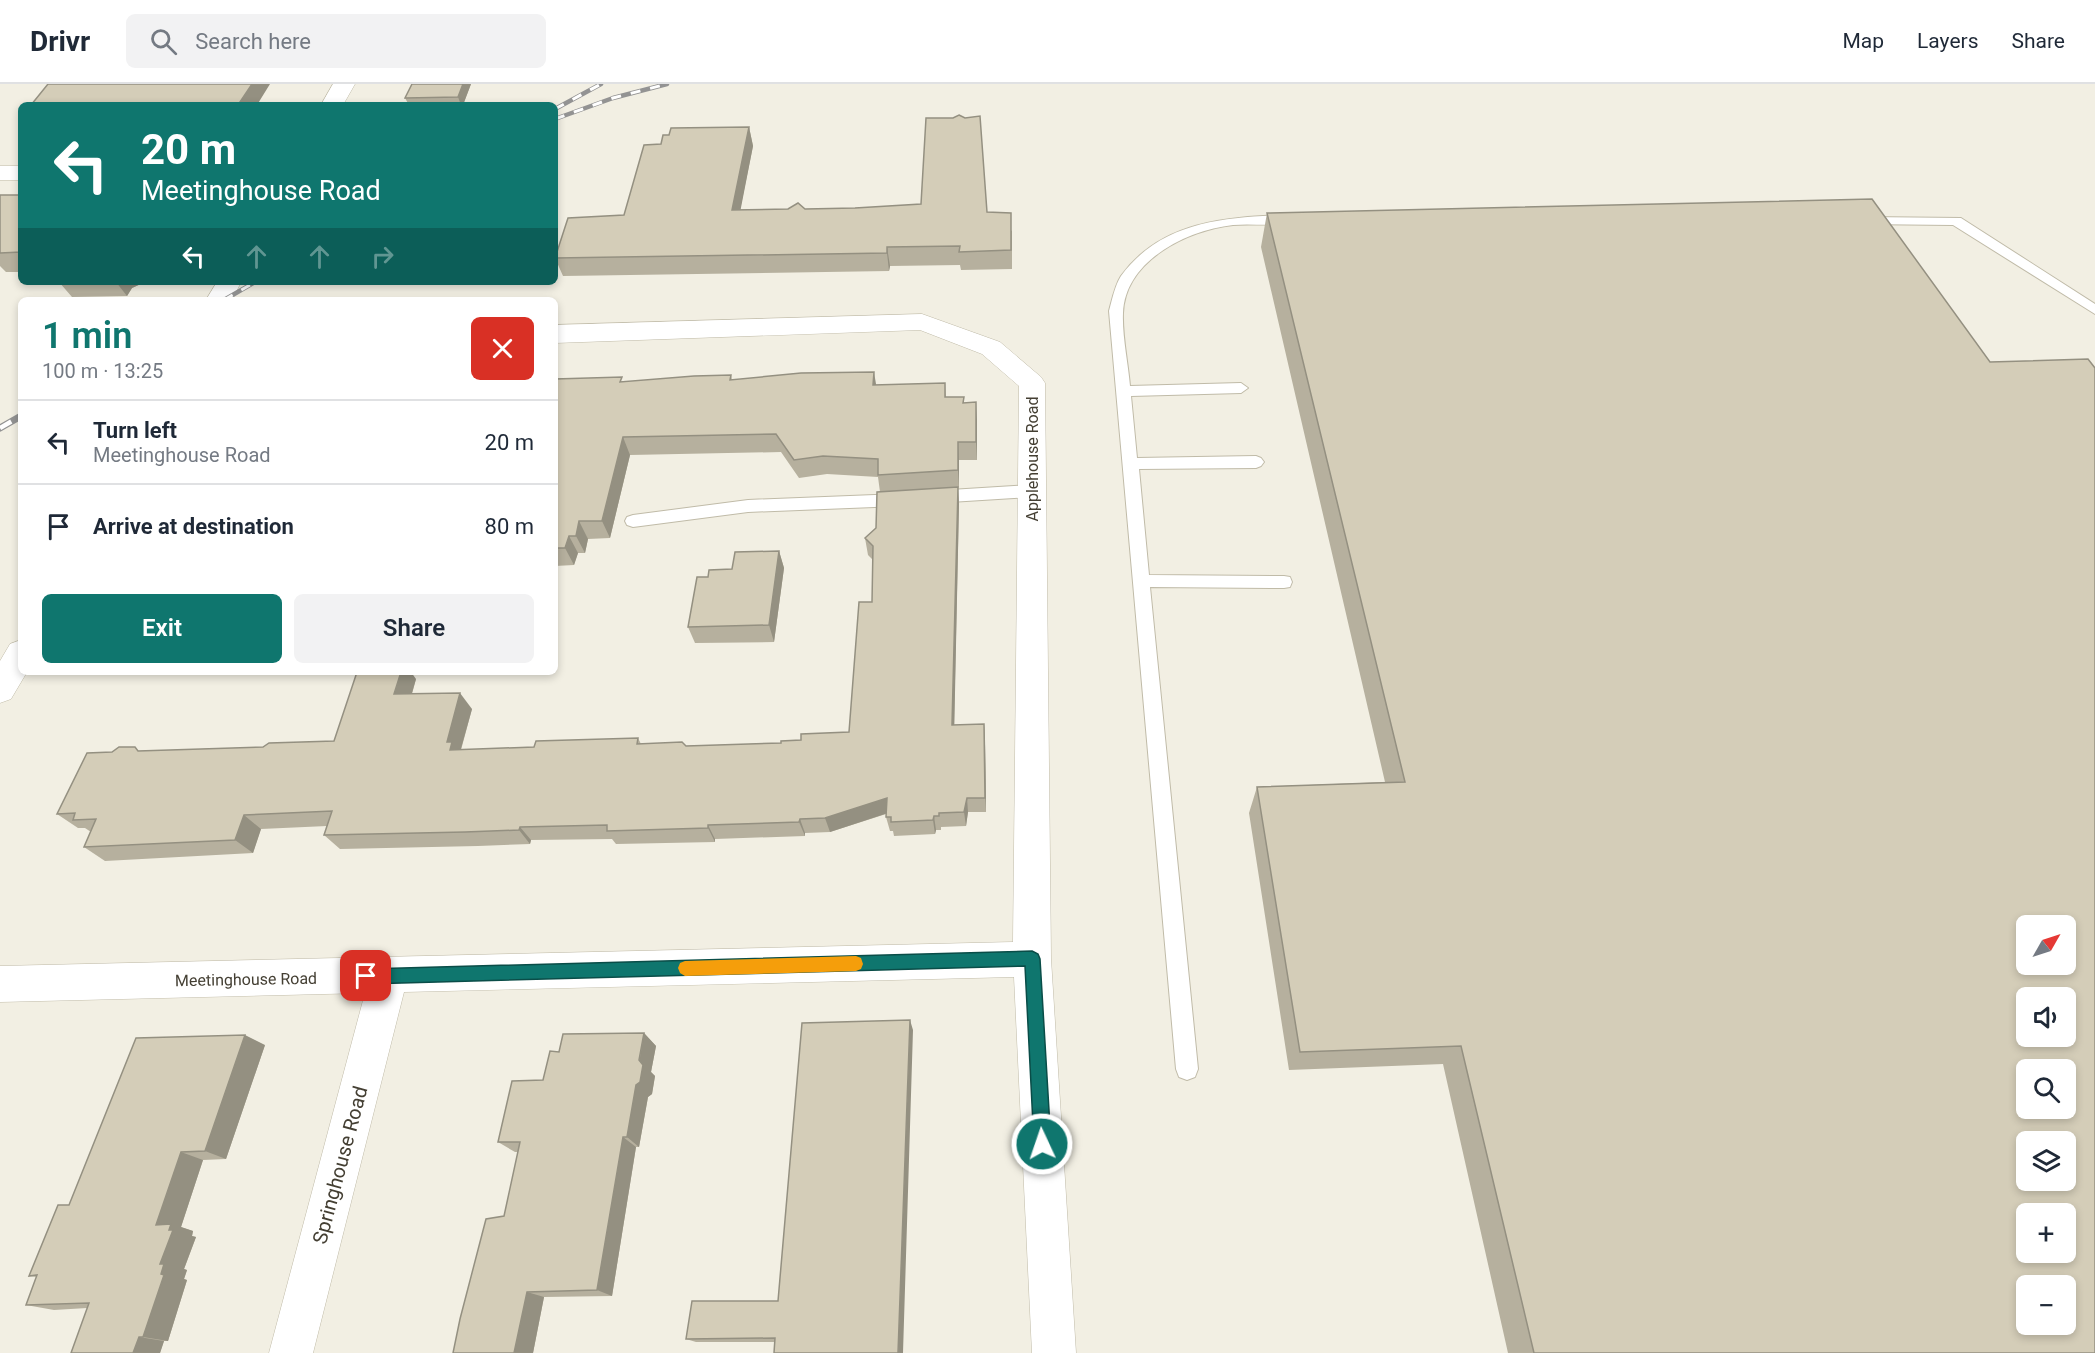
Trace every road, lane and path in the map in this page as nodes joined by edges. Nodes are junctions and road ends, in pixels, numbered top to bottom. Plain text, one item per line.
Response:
1 (344, 84) edge
2 (334, 102) edge
3 (0, 173) edge
4 (18, 173) edge
5 (1304, 219) edge
6 (1850, 220) edge
7 (2095, 310) edge
8 (558, 334) edge
9 (1241, 388) dead end
10 (1124, 391) junction
11 (1256, 462) dead end
12 (1131, 465) junction
13 (1032, 491) junction
14 (633, 521) dead end
15 (1141, 581) junction
16 (1284, 582) dead end
17 (18, 658) edge
18 (0, 690) edge
19 (1032, 959) junction
20 (389, 976) junction
21 (0, 984) edge
22 (1187, 1068) dead end
23 (291, 1353) edge
24 (1054, 1353) edge

1 - 2 street
3 - 4 street
5 - 10 lane
6 - 7 lane
8 - 13 street, Applehouse Road
9 - 10 lane
10 - 12 lane
11 - 12 lane
12 - 15 lane
13 - 14 lane
13 - 19 street, Applehouse Road
15 - 16 lane
15 - 22 lane
17 - 18 street
19 - 20 street, Meetinghouse Road
19 - 24 street
20 - 21 street, Meetinghouse Road
20 - 23 street, Springhouse Road

